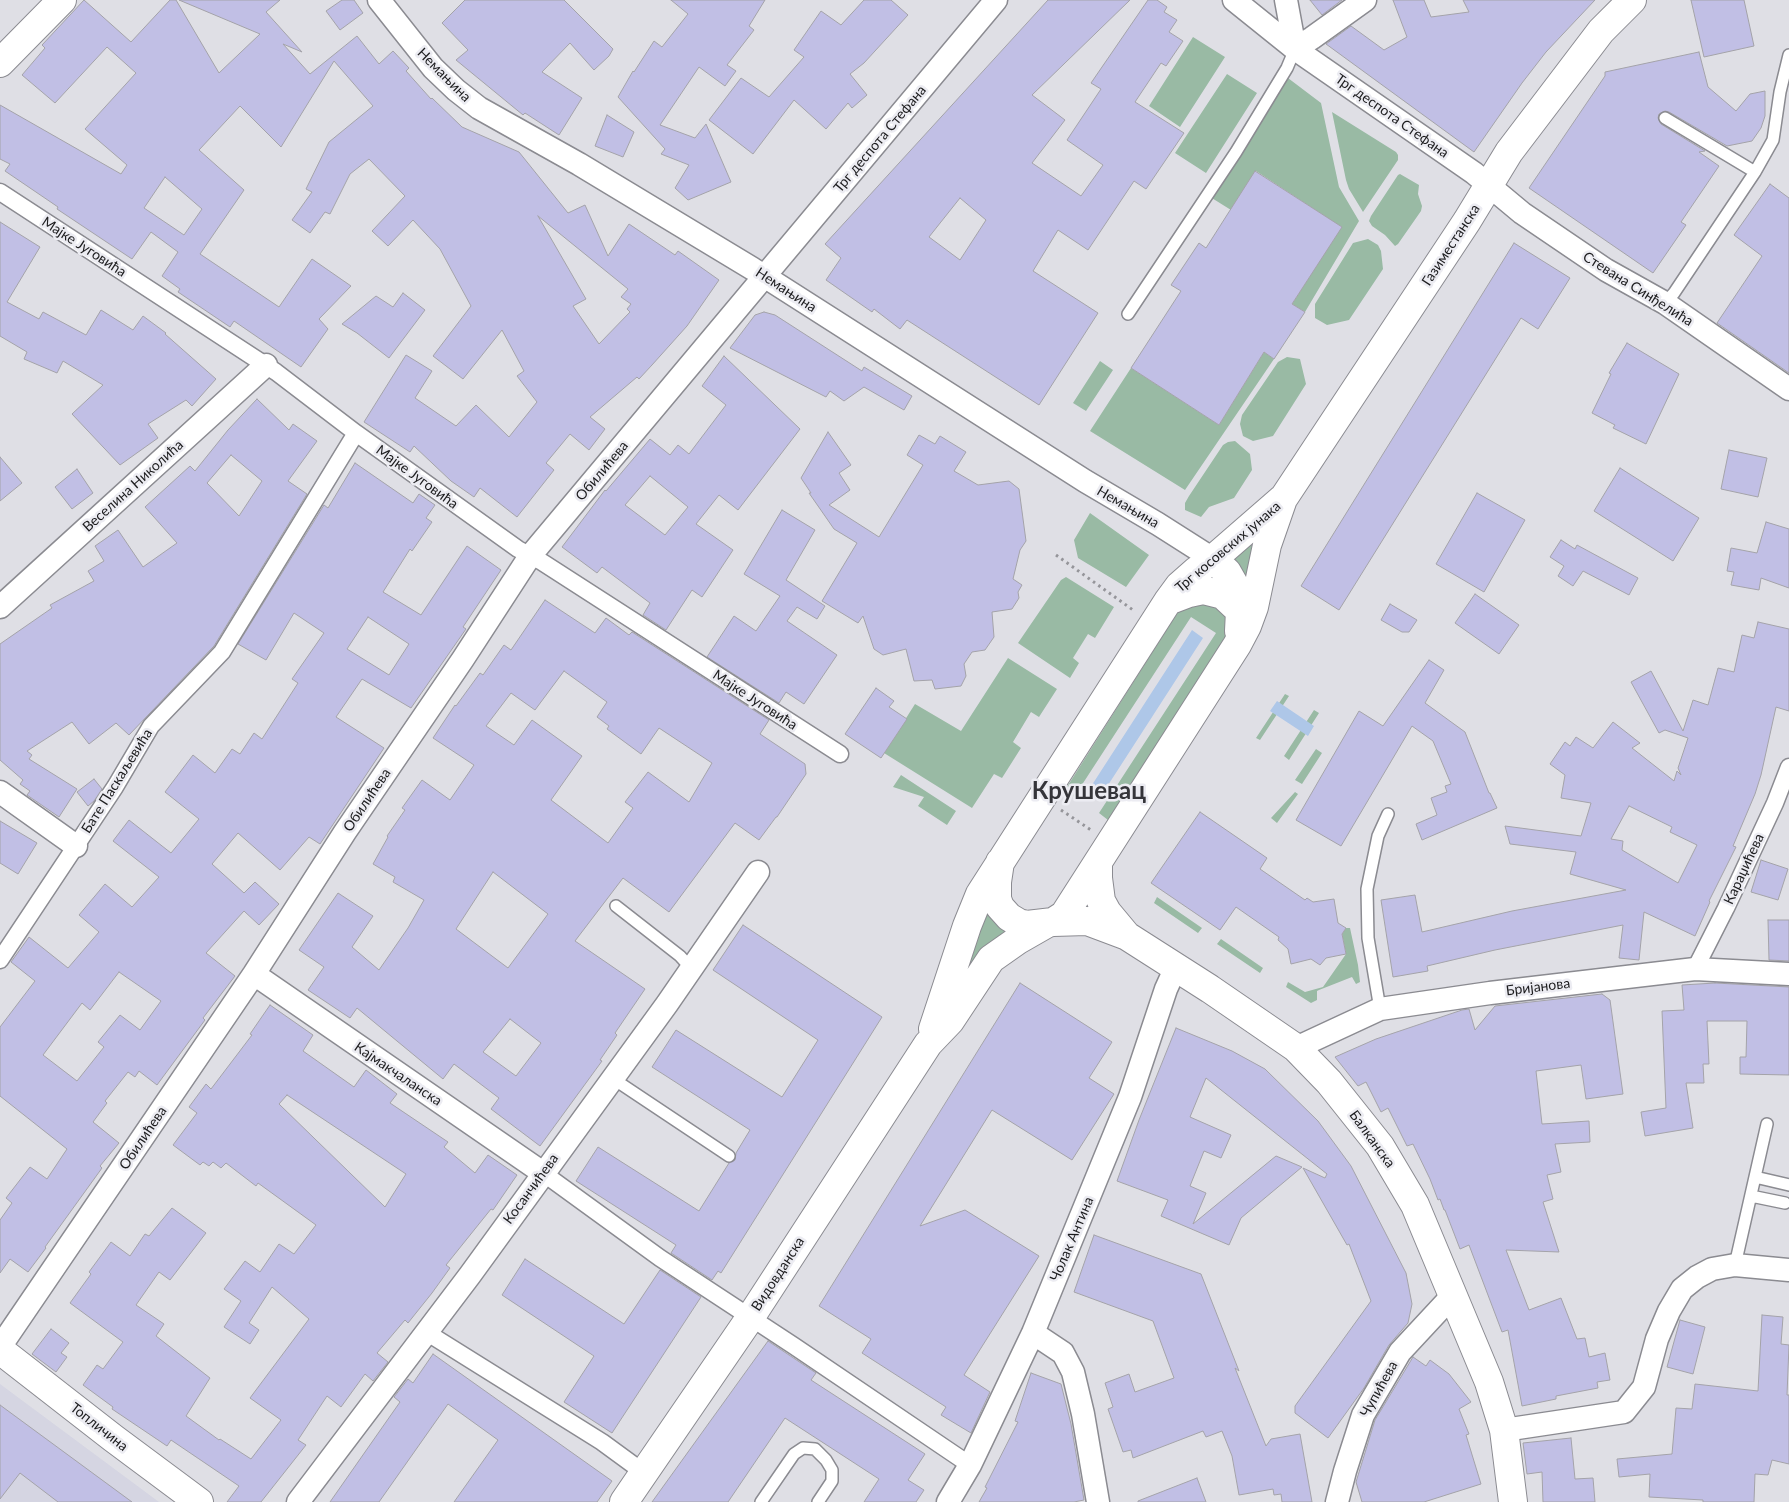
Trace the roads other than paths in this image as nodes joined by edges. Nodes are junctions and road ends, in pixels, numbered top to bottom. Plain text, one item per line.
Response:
1 (62, 0) edge
2 (379, 0) edge
3 (996, 0) edge
4 (1234, 0) edge
5 (1286, 0) edge
6 (1365, 0) edge
7 (1632, 0) edge
8 (1294, 49) junction
9 (1789, 55) edge
10 (0, 63) edge
11 (1665, 118) dead end
12 (1755, 172) junction
13 (1489, 186) junction
14 (0, 192) edge
15 (764, 277) junction
16 (1665, 303) junction
17 (1128, 314) dead end
18 (266, 365) junction
19 (1789, 389) edge
20 (356, 433) junction
21 (1282, 499) junction
22 (530, 556) junction
23 (1213, 559) junction
24 (1168, 600) junction
25 (0, 607) edge
26 (1240, 611) junction
27 (1237, 645) junction
28 (840, 754) dead end
29 (1789, 767) edge
30 (0, 792) edge
31 (1388, 814) dead end
32 (76, 846) junction
33 (1000, 862) junction
34 (1098, 864) junction
35 (758, 872) dead end
36 (616, 906) dead end
37 (1050, 923) junction
38 (1127, 936) junction
39 (0, 960) edge
40 (1176, 967) junction
41 (691, 968) junction
42 (1695, 969) junction
43 (254, 974) junction
44 (1789, 974) edge
45 (1380, 1009) junction
46 (928, 1044) junction
47 (1296, 1048) junction
48 (614, 1076) junction
49 (1767, 1124) dead end
50 (729, 1156) dead end
51 (543, 1173) junction
52 (1755, 1177) junction
53 (1789, 1185) edge
54 (1751, 1196) junction
55 (1785, 1203) dead end
56 (1735, 1265) junction
57 (1789, 1270) edge
58 (1453, 1295) junction
59 (750, 1318) junction
60 (426, 1332) junction
61 (1034, 1333) junction
62 (0, 1349) edge
63 (1504, 1430) junction
64 (970, 1465) junction
65 (643, 1472) junction
66 (199, 1502) edge
67 (298, 1502) edge
68 (624, 1502) edge
69 (761, 1502) edge
70 (818, 1502) edge
71 (948, 1502) edge
72 (1098, 1502) edge
73 (1337, 1502) edge
74 (1512, 1502) edge

1 - 10 main road
2 - 15 street, Немањина
3 - 15 street, Трг деспота Стефана
4 - 8 street, Трг деспота Стефана
5 - 8 street
6 - 8 street
7 - 13 main road, Газиместанска
8 - 13 street, Трг деспота Стефана
8 - 17 lane
9 - 12 lane
11 - 12 lane
12 - 16 lane
13 - 16 street, Стевана Синђелића
13 - 21 main road, Газиместанска
14 - 18 street, Мајке Југовића
15 - 22 street, Обилићева
15 - 23 street, Немањина
16 - 19 street, Стевана Синђелића
18 - 20 street, Мајке Југовића
18 - 25 street, Веселина Николића
20 - 22 street, Мајке Југовића
20 - 32 street, Бате Паскаљевића
21 - 23 main road, Трг косовских јунака
21 - 27 main road, Трг косовских јунака
22 - 28 street, Мајке Југовића
22 - 43 street, Обилићева
23 - 24 main road, Трг косовских јунака
23 - 26 main road
24 - 26 main road
24 - 33 main road, Трг косовских јунака
26 - 27 main road
27 - 34 main road, Трг косовских јунака
29 - 42 street, Караџићева
30 - 32 street
31 - 45 lane
32 - 39 street, Бате Паскаљевића
33 - 37 main road, Трг косовских јунака
33 - 46 main road, Видовданска
34 - 37 main road, Трг косовских јунака
34 - 38 main road, Балканска
35 - 41 street, Косанчићева
36 - 41 lane
37 - 38 main road, Балканска
37 - 46 main road, Видовданска
38 - 40 main road, Балканска
40 - 47 main road, Балканска
40 - 61 street, Чолак Антина
41 - 48 street, Косанчићева
42 - 44 street, Бријанова
42 - 45 street, Бријанова
43 - 51 street, Кајмакчаланска
43 - 62 street, Обилићева
45 - 47 street, Бријанова
46 - 59 main road, Видовданска
47 - 58 main road, Балканска
48 - 50 lane
48 - 51 street, Косанчићева
49 - 52 lane
51 - 59 street
51 - 60 street, Косанчићева
52 - 53 lane
52 - 54 lane
54 - 55 lane
54 - 56 lane
56 - 57 street
56 - 63 street
58 - 63 main road, Балканска
58 - 73 street, Чупићева
59 - 64 street
59 - 65 main road, Видовданска
60 - 65 street
60 - 67 street, Косанчићева
61 - 64 street, Чолак Антина
61 - 72 street
62 - 66 main road, Топличина
63 - 74 main road, Балканска
64 - 71 street, Чолак Антина
65 - 68 main road, Видовданска
69 - 70 lane

